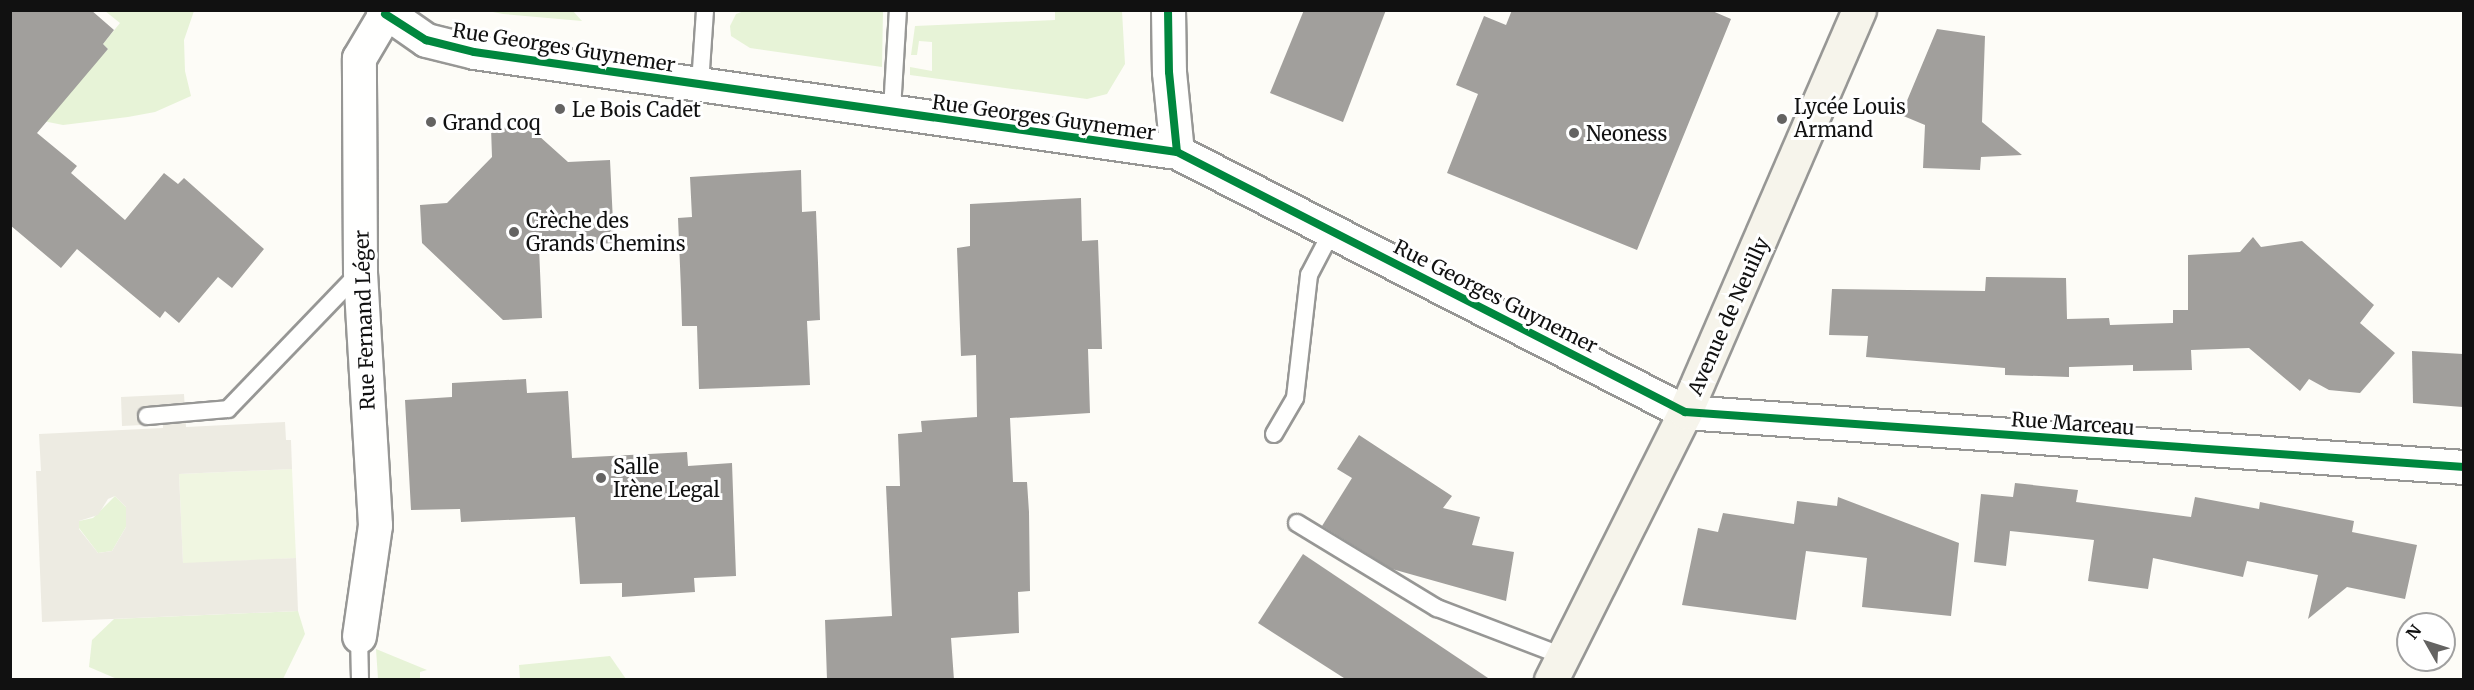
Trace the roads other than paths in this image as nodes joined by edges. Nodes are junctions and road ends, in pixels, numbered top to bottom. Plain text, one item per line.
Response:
1 (705, 10) edge
2 (898, 10) edge
3 (1167, 10) edge
4 (1859, 10) edge
5 (384, 12) edge
6 (700, 84) junction
7 (892, 110) junction
8 (1177, 152) junction
9 (1332, 231) junction
10 (360, 271) junction
11 (1685, 412) junction
12 (147, 416) dead end
13 (1274, 434) dead end
14 (2461, 466) edge
15 (1297, 523) dead end
16 (359, 636) joint
17 (1557, 668) edge
18 (360, 680) edge

1 - 6 lane
2 - 7 lane
3 - 8 street
4 - 11 street, Avenue de Neuilly
5 - 6 street, Rue Georges Guynemer
5 - 10 street, Rue Fernand Léger
6 - 7 street, Rue Georges Guynemer
7 - 8 street, Rue Georges Guynemer
8 - 9 street, Rue Georges Guynemer
9 - 11 street, Rue Georges Guynemer
9 - 13 lane
10 - 12 lane
10 - 16 street, Rue Fernand Léger
11 - 14 street, Rue Marceau
11 - 17 street, Avenue de Neuilly
15 - 17 lane
16 - 18 lane

